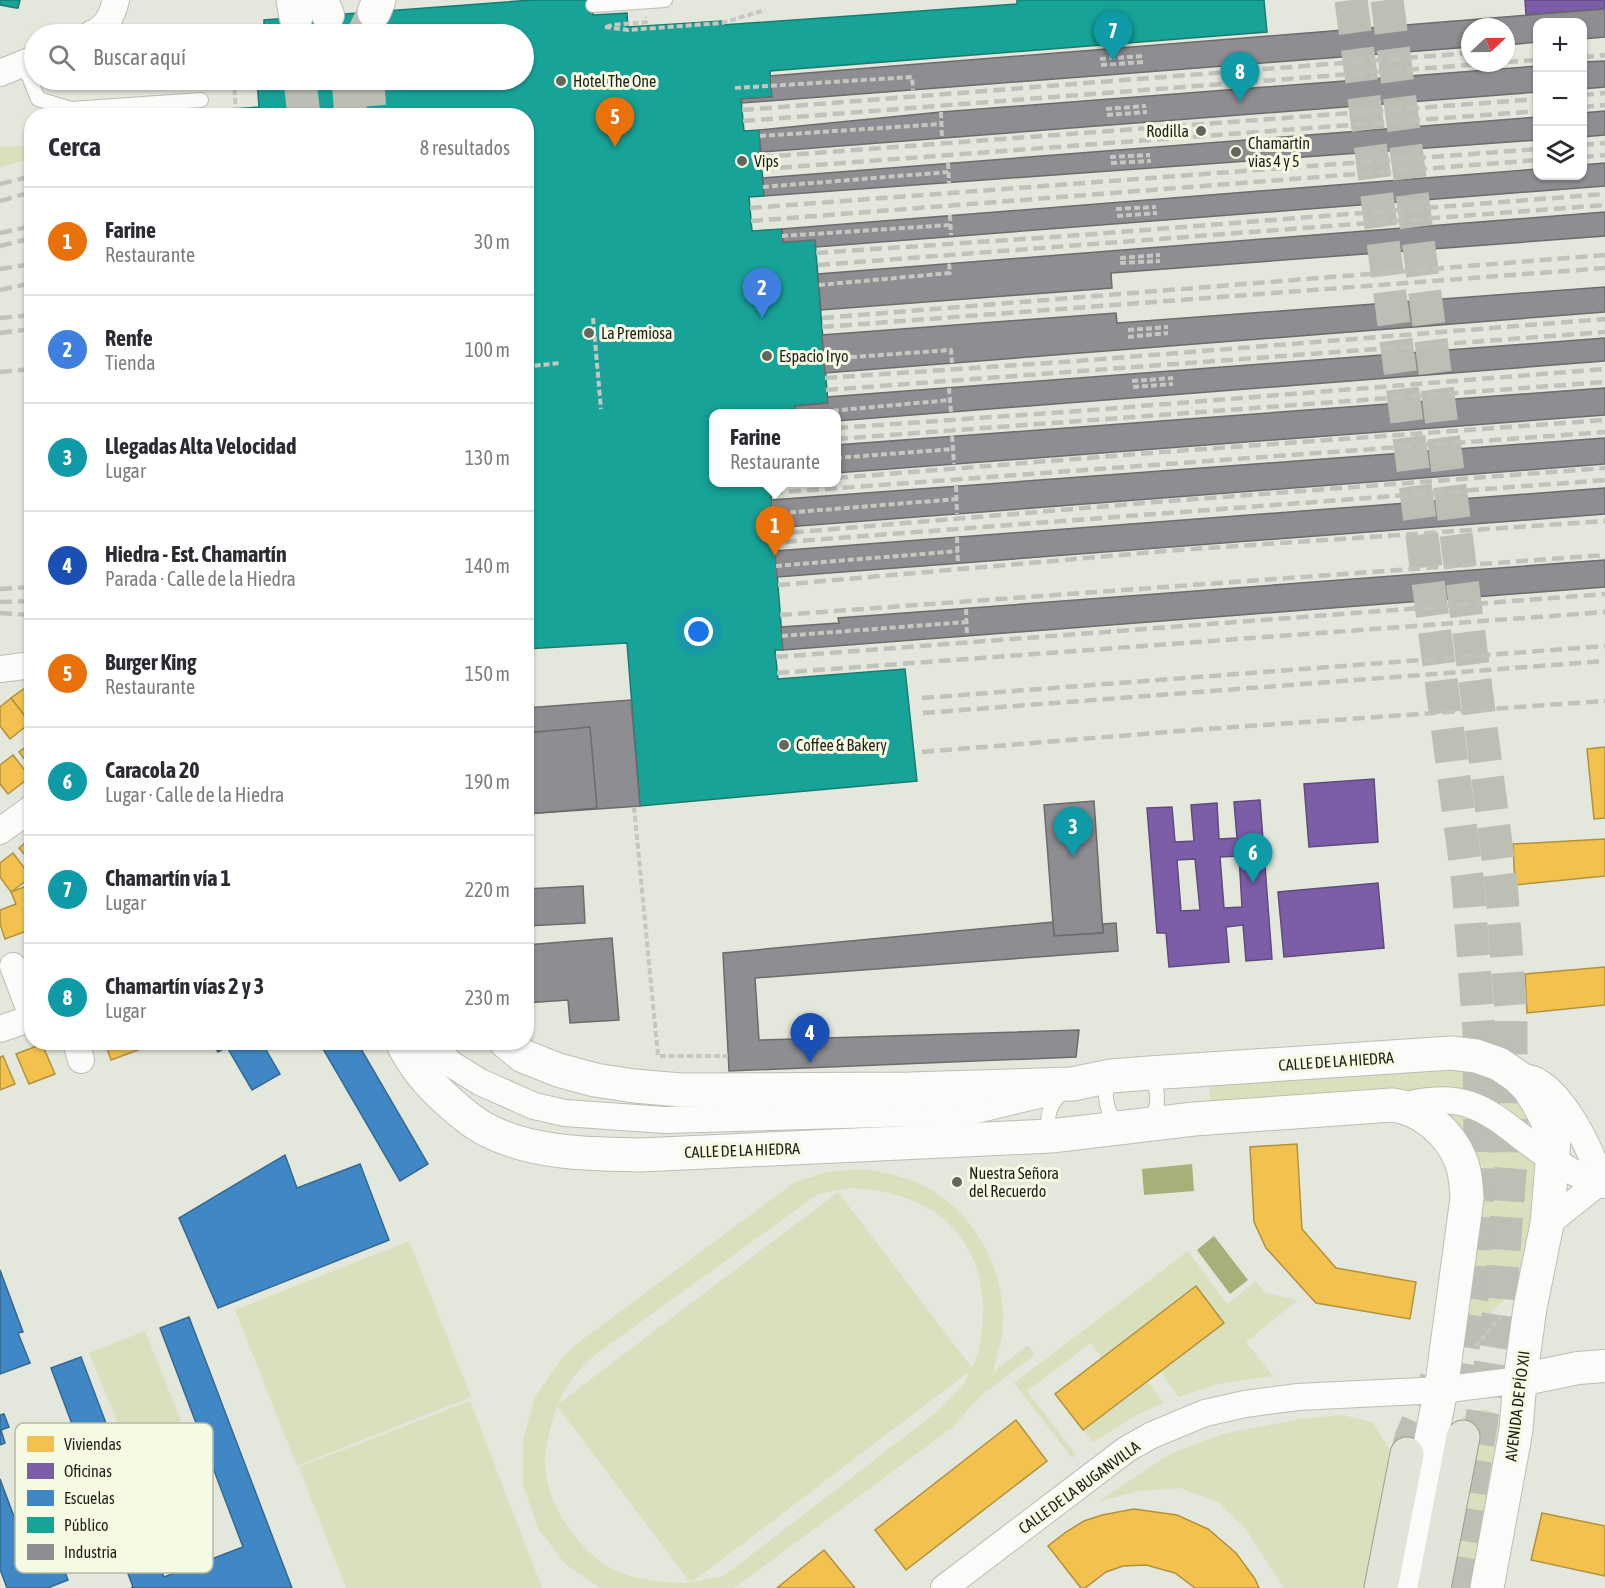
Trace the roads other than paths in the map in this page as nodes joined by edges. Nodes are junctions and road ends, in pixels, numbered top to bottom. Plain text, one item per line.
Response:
1 (116, 0) edge
2 (665, 0) edge
3 (593, 5) dead end
4 (106, 24) edge
5 (24, 64) edge
6 (0, 73) edge
7 (36, 90) edge
8 (201, 100) dead end
9 (68, 108) edge
10 (85, 108) edge
11 (24, 814) edge
12 (0, 831) edge
13 (15, 961) edge
14 (24, 991) edge
15 (24, 1020) edge
16 (0, 1029) edge
17 (407, 1050) edge
18 (437, 1050) edge
19 (516, 1050) edge
20 (1149, 1073) junction
21 (1111, 1076) junction
22 (1518, 1077) junction
23 (1072, 1084) junction
24 (997, 1106) junction
25 (1403, 1106) junction
26 (1135, 1127) junction
27 (1051, 1136) junction
28 (969, 1141) junction
29 (1553, 1160) junction
30 (1603, 1176) edge
31 (1547, 1224) junction
32 (1605, 1366) edge
33 (1520, 1380) junction
34 (1441, 1390) junction
35 (1463, 1437) dead end
36 (1407, 1454) tunnel mouth
37 (944, 1588) edge
38 (1381, 1588) edge
39 (1401, 1588) edge
40 (1434, 1588) edge
41 (1487, 1588) edge

1 - 4 street
2 - 3 lane
5 - 6 street
7 - 9 lane
8 - 10 lane
11 - 12 street
13 - 14 street
15 - 16 street
17 - 28 main road, CALLE DE LA HIEDRA
18 - 24 street, CALLE DE LA HIEDRA
19 - 23 main road, CALLE DE LA HIEDRA
20 - 21 main road, CALLE DE LA HIEDRA
20 - 22 main road, CALLE DE LA HIEDRA
20 - 26 lane
21 - 23 main road, CALLE DE LA HIEDRA
21 - 26 lane
22 - 29 main road, CALLE DE LA HIEDRA
22 - 30 street, CALLE DE LA HIEDRA
23 - 24 street, CALLE DE LA HIEDRA
23 - 27 lane
24 - 28 lane
25 - 26 main road, CALLE DE LA HIEDRA
25 - 29 street, CALLE DE LA HIEDRA
25 - 34 main road, CALLE DE LA HIEDRA
26 - 27 main road, CALLE DE LA HIEDRA
27 - 28 main road, CALLE DE LA HIEDRA
29 - 30 street, CALLE DE LA HIEDRA
29 - 31 main road, CALLE DE LA HIEDRA
30 - 31 street
31 - 33 main road, AVENIDA DE PÍO XII
32 - 33 street
33 - 34 street, CALLE DE LA BUGANVILLA
33 - 41 main road, AVENIDA DE PÍO XII
34 - 37 street, CALLE DE LA BUGANVILLA
34 - 39 main road
35 - 40 main road
36 - 38 main road

